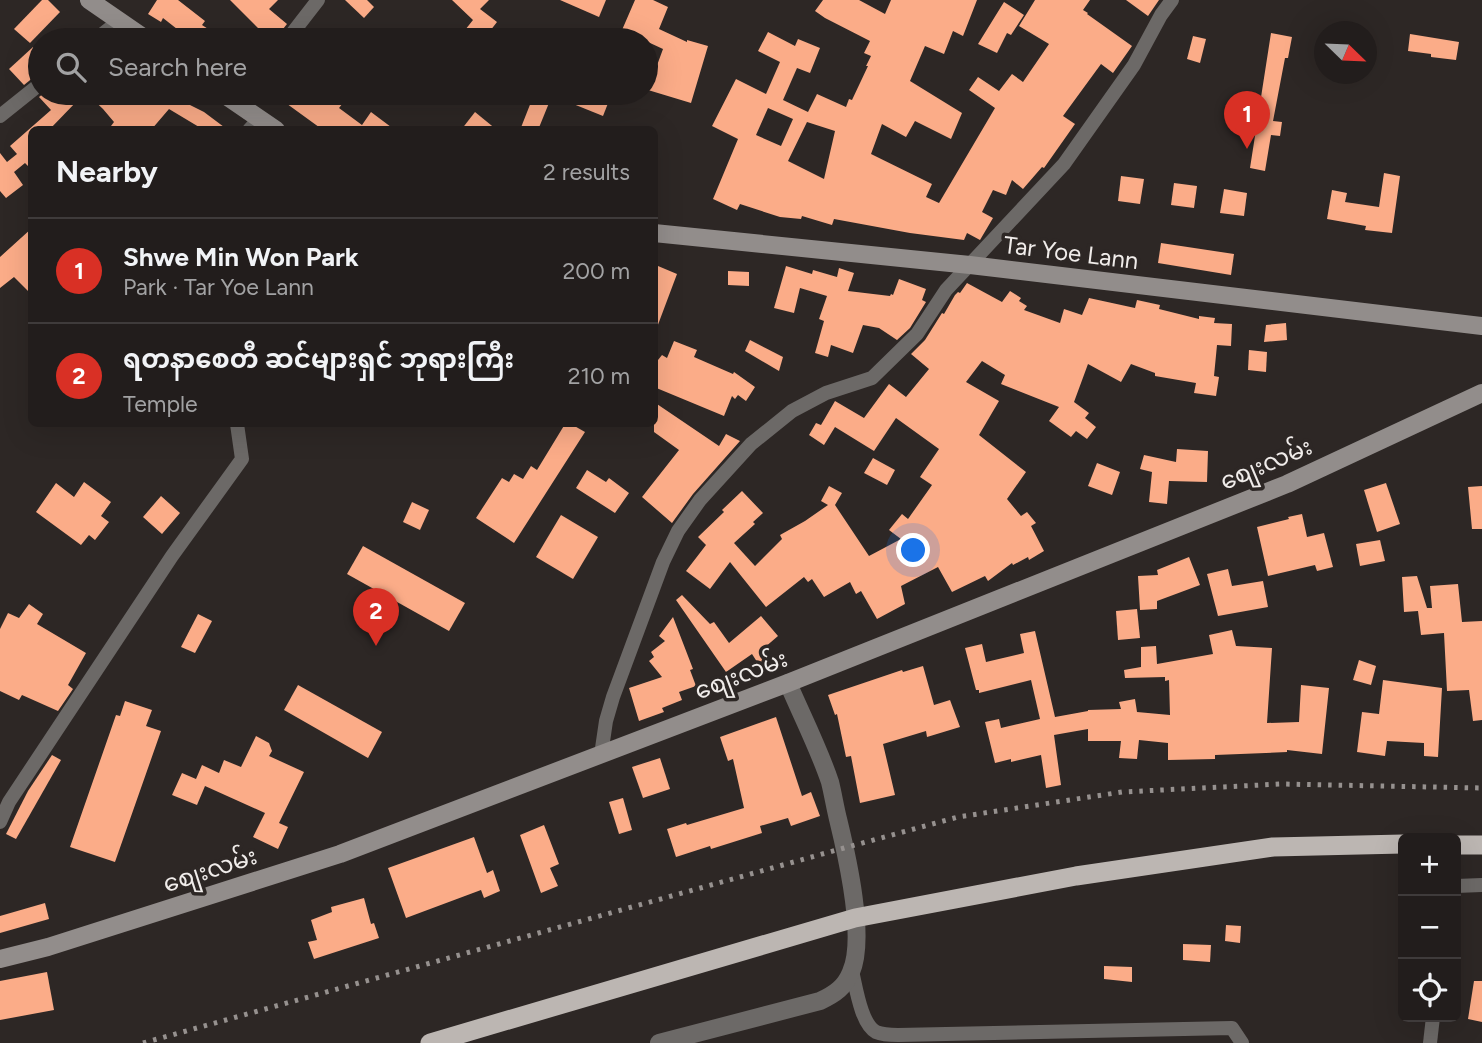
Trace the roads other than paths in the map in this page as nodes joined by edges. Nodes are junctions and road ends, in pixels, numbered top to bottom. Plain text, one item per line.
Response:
1 (89, 0) edge
2 (318, 0) edge
3 (1172, 0) edge
4 (120, 21) junction
5 (111, 28) edge
6 (130, 28) edge
7 (296, 28) edge
8 (28, 94) edge
9 (245, 105) edge
10 (0, 116) edge
11 (254, 124) edge
12 (658, 233) edge
13 (970, 265) junction
14 (1482, 326) edge
15 (1482, 393) edge
16 (237, 427) edge
17 (788, 683) junction
18 (601, 755) junction
19 (5, 801) edge
20 (0, 822) edge
21 (1398, 844) edge
22 (1461, 845) edge
23 (1482, 845) edge
24 (1482, 885) edge
25 (1461, 886) edge
26 (856, 918) junction
27 (0, 958) edge
28 (852, 971) junction
29 (1432, 1022) edge
30 (872, 1037) edge
31 (691, 1039) edge
32 (430, 1043) edge
33 (659, 1043) edge
34 (1242, 1043) edge
35 (1430, 1043) edge

1 - 4 main road
2 - 7 street
3 - 13 street
4 - 5 street
4 - 6 main road
8 - 10 street
9 - 11 main road
12 - 13 main road, Tar Yoe Lann
13 - 14 main road, Tar Yoe Lann
13 - 18 street
15 - 17 main road, စျေးလမ်း
16 - 19 street
17 - 18 main road, စျေးလမ်း
17 - 26 street
18 - 27 main road, စျေးလမ်း
19 - 20 street
21 - 26 highway
22 - 23 highway
24 - 25 street
26 - 28 street
26 - 32 highway
28 - 30 street
28 - 31 street
29 - 35 street
30 - 34 street
31 - 33 street

